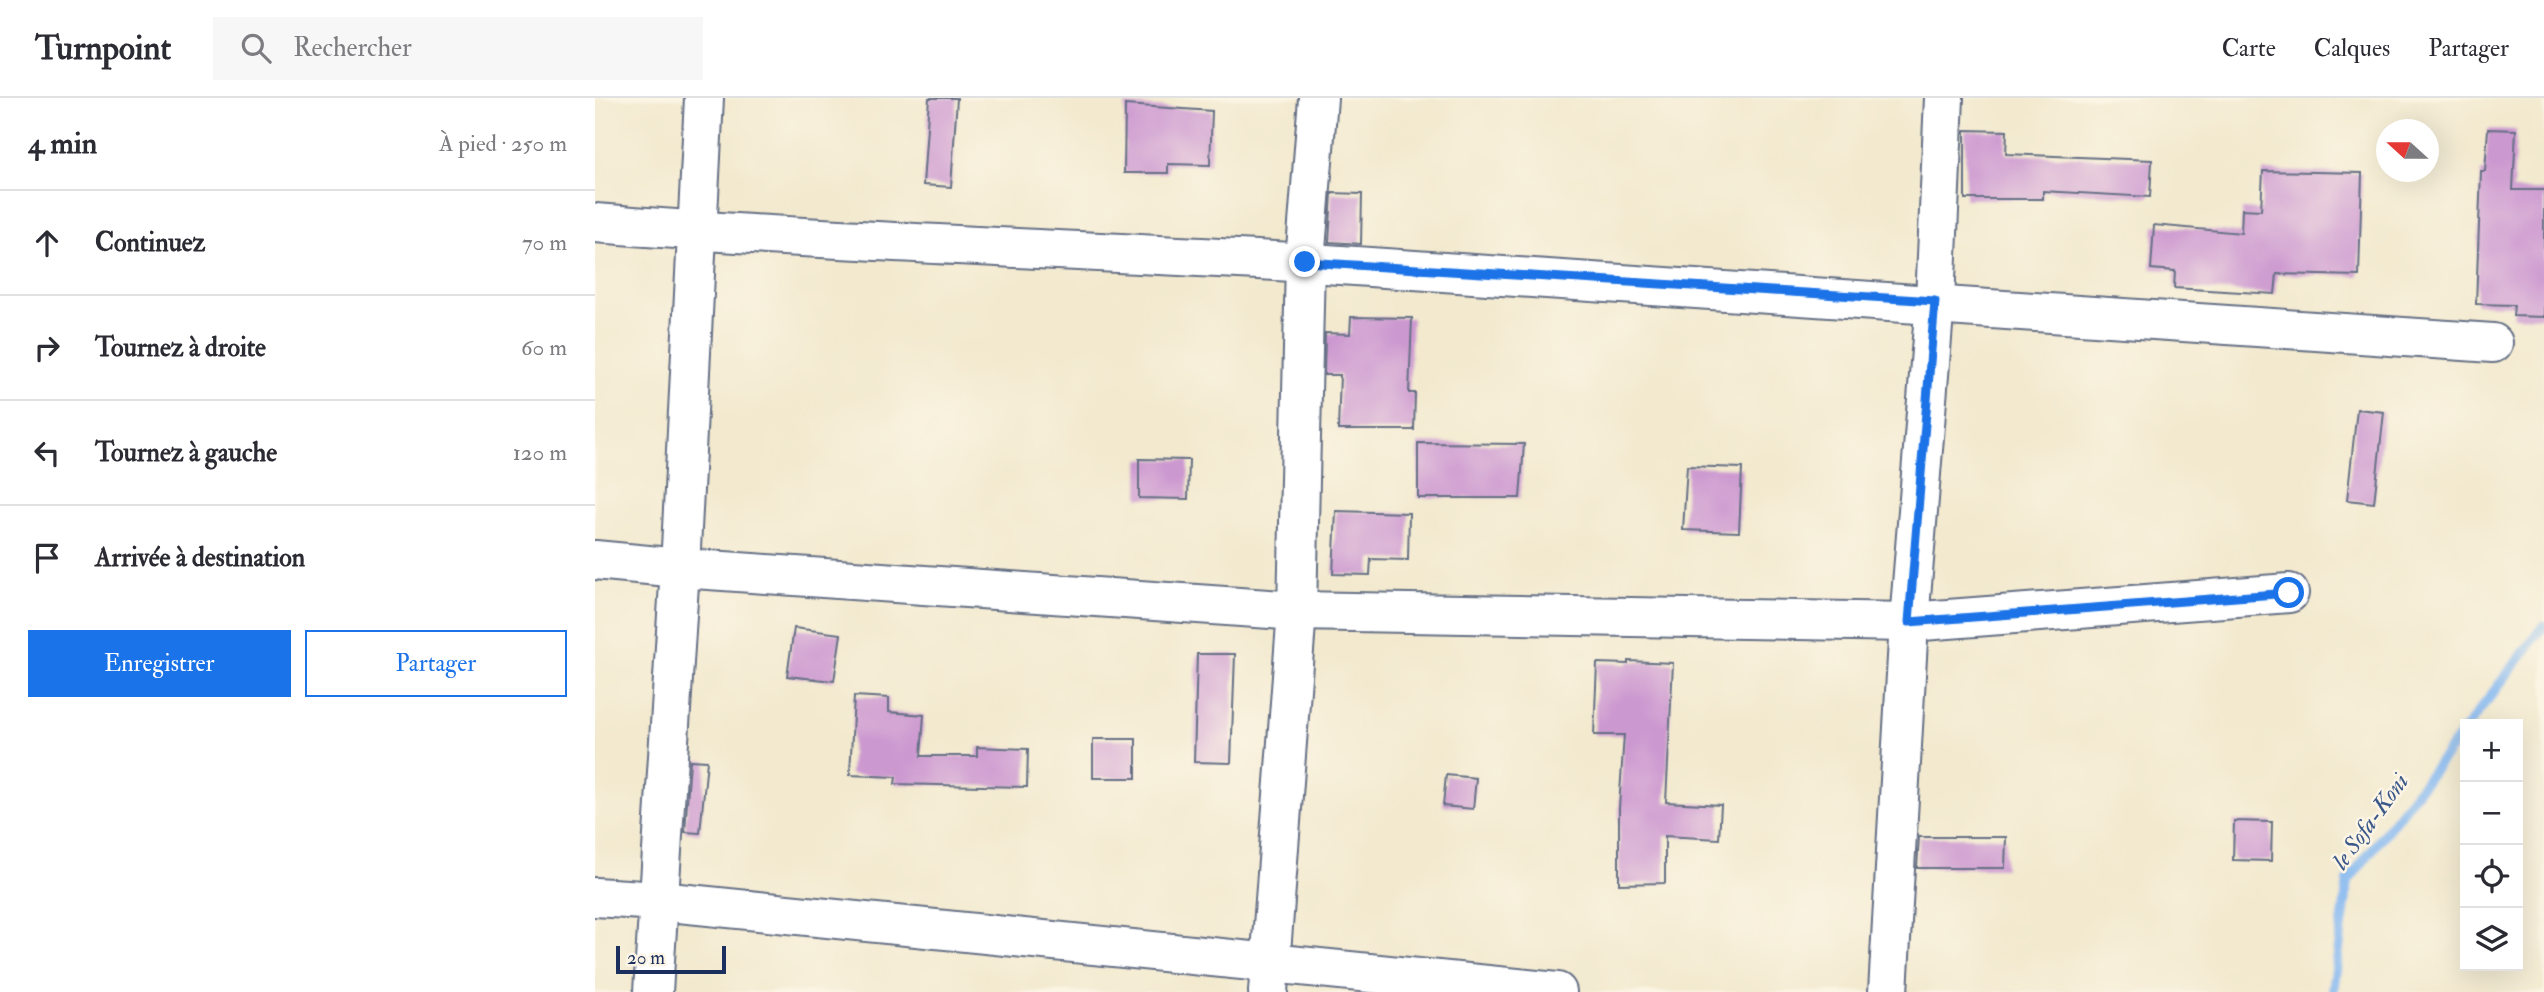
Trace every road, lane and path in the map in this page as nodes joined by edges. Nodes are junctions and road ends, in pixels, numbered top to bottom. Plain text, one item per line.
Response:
1 (704, 98) edge
2 (1318, 98) edge
3 (1944, 98) edge
4 (595, 223) edge
5 (698, 231) junction
6 (1305, 262) junction
7 (1935, 301) junction
8 (2493, 343) dead end
9 (595, 560) edge
10 (680, 568) junction
11 (2289, 593) dead end
12 (1297, 611) junction
13 (1909, 622) junction
14 (595, 897) edge
15 (659, 901) junction
16 (1270, 978) edge
17 (653, 992) edge
18 (1557, 992) edge
19 (1888, 992) edge

1 - 5 street
2 - 6 street
3 - 7 street
4 - 5 street
5 - 6 street
5 - 10 street
6 - 7 street
6 - 12 street
7 - 8 street
7 - 13 street
9 - 10 street
10 - 12 street
10 - 15 street
11 - 13 street
12 - 13 street
12 - 16 street
13 - 19 street
14 - 15 street
15 - 16 street
15 - 17 street
16 - 18 street

